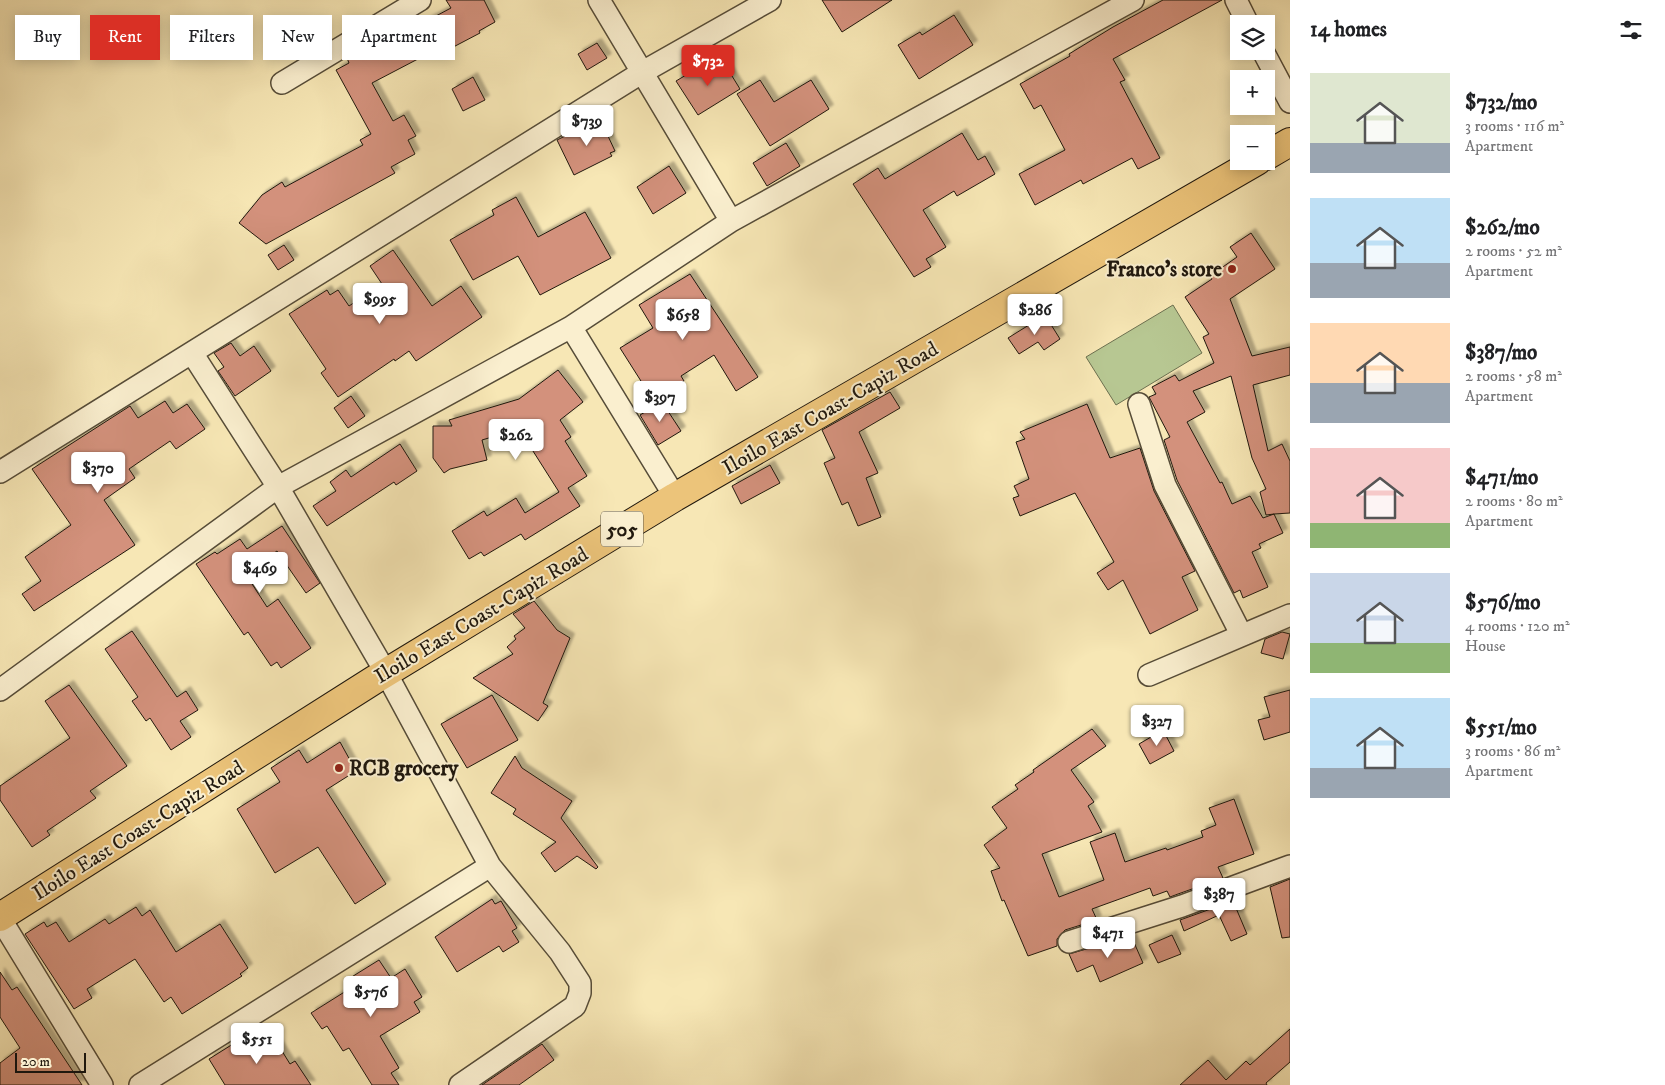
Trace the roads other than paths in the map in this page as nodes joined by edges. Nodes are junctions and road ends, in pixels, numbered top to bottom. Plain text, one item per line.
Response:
1 (420, 0) edge
2 (599, 0) edge
3 (770, 0) edge
4 (1133, 0) edge
5 (1236, 0) edge
6 (1244, 15) edge
7 (1268, 60) edge
8 (641, 73) junction
9 (282, 83) dead end
10 (1290, 102) edge
11 (1290, 142) edge
12 (1275, 151) edge
13 (1241, 170) edge
14 (731, 221) junction
15 (571, 327) junction
16 (192, 354) junction
17 (1139, 404) dead end
18 (0, 472) edge
19 (278, 487) junction
20 (675, 497) junction
21 (1290, 615) edge
22 (1241, 634) junction
23 (386, 673) junction
24 (1149, 675) dead end
25 (0, 690) edge
26 (490, 866) junction
27 (1290, 866) edge
28 (0, 917) edge
29 (1069, 942) dead end
30 (102, 1085) edge
31 (140, 1085) edge
32 (460, 1085) edge

1 - 9 street
2 - 8 street
3 - 8 street
4 - 14 street
5 - 6 street
7 - 10 street
8 - 14 street
8 - 16 street
11 - 12 main road
13 - 20 main road, Iloilo East Coast-Capiz Road / 505
14 - 15 street
15 - 19 street
15 - 20 street
16 - 18 street
16 - 19 street
17 - 22 street
19 - 23 street
19 - 25 street
20 - 23 main road, Iloilo East Coast-Capiz Road / 505
21 - 22 street
22 - 24 street
23 - 26 street
23 - 28 main road, Iloilo East Coast-Capiz Road / 505
26 - 31 street
26 - 32 street
27 - 29 street
28 - 30 street

